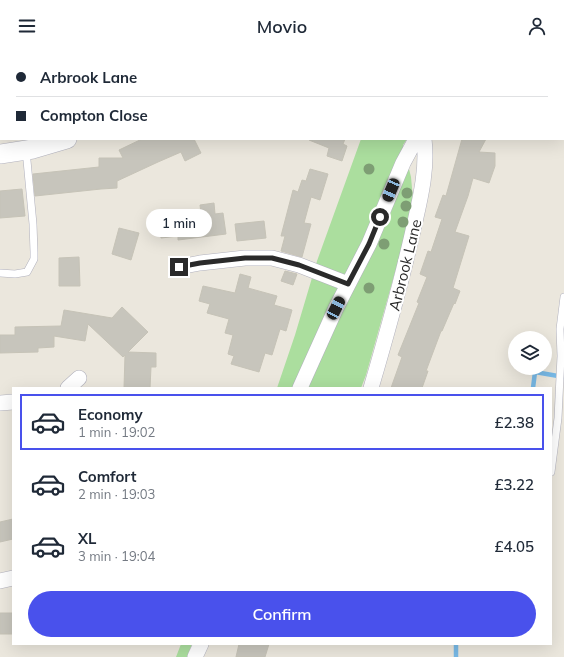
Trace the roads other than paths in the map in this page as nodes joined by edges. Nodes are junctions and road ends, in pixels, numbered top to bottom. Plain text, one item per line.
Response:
1 (62, 140) edge
2 (415, 140) edge
3 (424, 140) edge
4 (26, 150) junction
5 (0, 154) edge
6 (179, 267) dead end
7 (0, 273) edge
8 (348, 284) junction
9 (564, 297) edge
10 (79, 378) dead end
11 (69, 387) edge
12 (300, 387) edge
13 (371, 387) edge
14 (12, 402) edge
15 (0, 403) edge
16 (552, 464) edge
17 (12, 578) edge
18 (0, 581) edge
19 (200, 645) edge
20 (195, 657) edge

1 - 4 street
2 - 8 street
3 - 13 street, Arbrook Lane
4 - 5 street
4 - 7 lane
6 - 8 street
8 - 12 street
9 - 16 lane
10 - 11 street
14 - 15 street
17 - 18 street
19 - 20 street

